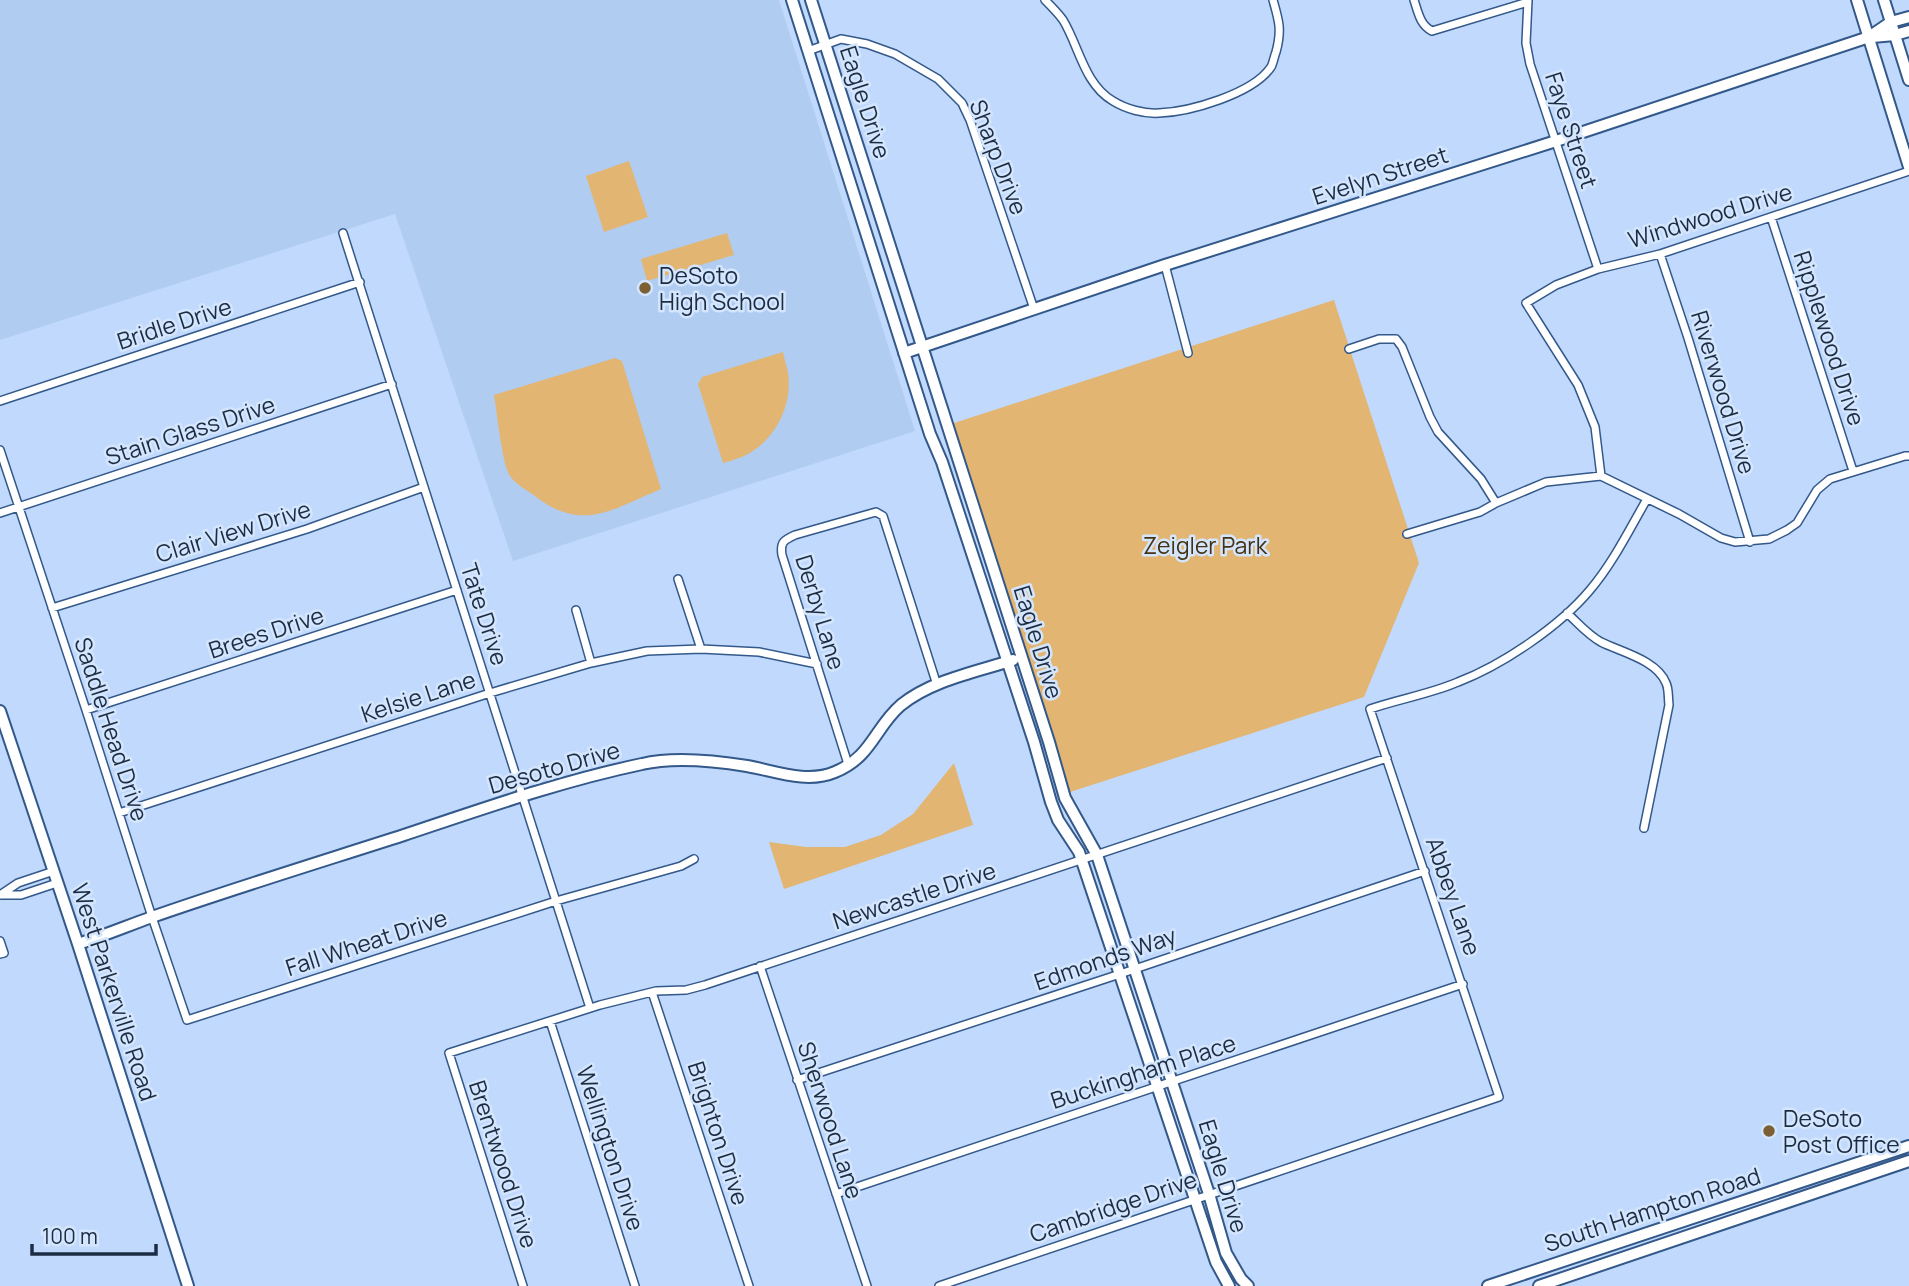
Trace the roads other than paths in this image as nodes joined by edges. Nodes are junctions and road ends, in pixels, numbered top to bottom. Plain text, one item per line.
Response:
1 (792, 0) edge
2 (811, 0) edge
3 (1045, 0) edge
4 (1273, 0) edge
5 (1414, 0) edge
6 (1857, 0) edge
7 (1884, 0) edge
8 (1528, 1) edge
9 (1909, 17) edge
10 (1891, 22) junction
11 (1909, 31) edge
12 (1895, 36) junction
13 (1869, 37) junction
14 (825, 44) junction
15 (808, 51) junction
16 (1909, 80) edge
17 (1556, 141) junction
18 (1909, 169) edge
19 (876, 203) junction
20 (859, 209) junction
21 (1771, 217) junction
22 (343, 233) dead end
23 (1660, 254) junction
24 (1165, 265) junction
25 (1598, 269) junction
26 (359, 282) junction
27 (1034, 309) junction
28 (922, 347) junction
29 (1349, 349) dead end
30 (904, 353) junction
31 (1188, 353) dead end
32 (392, 384) junction
33 (0, 401) edge
34 (950, 435) junction
35 (932, 440) junction
36 (0, 450) edge
37 (1908, 455) edge
38 (1853, 471) junction
39 (1601, 476) junction
40 (424, 487) junction
41 (1647, 499) junction
42 (1496, 503) junction
43 (19, 506) junction
44 (0, 513) edge
45 (1407, 534) dead end
46 (1750, 542) junction
47 (971, 549) junction
48 (678, 579) dead end
49 (457, 590) junction
50 (52, 608) junction
51 (576, 610) dead end
52 (1567, 613) junction
53 (1011, 622) junction
54 (701, 649) junction
55 (1022, 657) junction
56 (1008, 662) junction
57 (591, 663) junction
58 (817, 664) junction
59 (937, 685) junction
60 (490, 693) junction
61 (86, 710) junction
62 (1, 719) edge
63 (1387, 758) junction
64 (848, 764) junction
65 (523, 796) junction
66 (1065, 798) junction
67 (1051, 802) junction
68 (119, 813) junction
69 (1644, 828) dead end
70 (1097, 855) junction
71 (694, 859) dead end
72 (1082, 860) junction
73 (1424, 871) junction
74 (55, 877) junction
75 (0, 895) edge
76 (556, 901) junction
77 (152, 917) junction
78 (0, 941) edge
79 (78, 944) junction
80 (2, 953) edge
81 (760, 966) junction
82 (1135, 968) junction
83 (1120, 974) junction
84 (1463, 984) junction
85 (652, 992) junction
86 (590, 1008) junction
87 (187, 1020) joint
88 (550, 1021) junction
89 (449, 1054) joint
90 (797, 1080) junction
91 (1173, 1082) junction
92 (1158, 1087) junction
93 (1499, 1097) joint
94 (1909, 1147) edge
95 (1909, 1161) edge
96 (1838, 1170) junction
97 (1842, 1183) junction
98 (836, 1194) junction
99 (1209, 1194) junction
100 (1195, 1199) junction
101 (1703, 1214) junction
102 (1709, 1228) junction
103 (1629, 1239) junction
104 (1634, 1254) junction
105 (188, 1286) edge
106 (523, 1286) edge
107 (635, 1286) edge
108 (749, 1286) edge
109 (867, 1286) edge
110 (939, 1286) edge
111 (1229, 1286) edge
112 (1248, 1286) edge
113 (1488, 1286) edge
114 (1539, 1286) edge

1 - 15 street, Eagle Drive
2 - 14 street, Eagle Drive
3 - 4 street
5 - 8 street
6 - 13 street
7 - 10 street
8 - 17 street, Faye Street
9 - 10 street
10 - 12 street
10 - 13 street
11 - 12 street
12 - 13 street
12 - 16 street
13 - 17 street, Evelyn Street
13 - 18 street
14 - 15 street, Sharp Drive
14 - 19 street, Eagle Drive
14 - 27 street, Sharp Drive
15 - 20 street, Eagle Drive
17 - 24 street, Evelyn Street
17 - 25 street, Faye Street
18 - 21 street, Windwood Drive
19 - 20 street
19 - 28 street, Eagle Drive
20 - 30 street, Eagle Drive
21 - 23 street, Windwood Drive
21 - 38 street, Ripplewood Drive
22 - 26 street, Tate Drive
23 - 25 street, Windwood Drive
23 - 46 street, Riverwood Drive
24 - 27 street, Evelyn Street
24 - 31 street
25 - 39 street, Windwood Drive
26 - 32 street, Tate Drive
26 - 33 street, Bridle Drive
27 - 28 street, Evelyn Street
28 - 30 street, Evelyn Street
28 - 34 street, Eagle Drive
29 - 42 street
30 - 35 street, Eagle Drive
32 - 40 street, Tate Drive
32 - 43 street, Stain Glass Drive
34 - 35 street
34 - 53 street, Eagle Drive
35 - 47 street, Eagle Drive
36 - 43 street, Saddle Head Drive
37 - 38 street
38 - 46 street
39 - 41 street
39 - 42 street
40 - 49 street, Tate Drive
40 - 50 street, Clair View Drive
41 - 46 street
41 - 52 street
42 - 45 street
43 - 44 street, Stain Glass Drive
43 - 50 street, Saddle Head Drive
47 - 53 street
47 - 56 street, Eagle Drive
48 - 54 street
49 - 60 street, Tate Drive
49 - 61 street, Brees Drive
50 - 61 street, Saddle Head Drive
51 - 57 street
52 - 63 street, Abbey Lane
52 - 69 street
53 - 55 street, Eagle Drive
54 - 57 street, Kelsie Lane
54 - 58 street, Kelsie Lane
55 - 56 street, Desoto Drive
55 - 66 street, Eagle Drive
56 - 59 street, Desoto Drive
56 - 67 street, Eagle Drive
57 - 60 street, Kelsie Lane
58 - 59 street, Derby Lane
58 - 64 street, Derby Lane
59 - 64 street, Desoto Drive
60 - 65 street, Tate Drive
60 - 68 street, Kelsie Lane
61 - 68 street, Saddle Head Drive
62 - 74 street, West Parkerville Road
63 - 70 street, Newcastle Drive
63 - 73 street, Abbey Lane
64 - 65 street, Desoto Drive
65 - 76 street, Tate Drive
65 - 77 street, Desoto Drive
66 - 67 street
66 - 70 street, Eagle Drive
67 - 72 street, Eagle Drive
68 - 77 street, Saddle Head Drive
70 - 72 street, Newcastle Drive
70 - 82 street, Eagle Drive
71 - 76 street, Fall Wheat Drive
72 - 81 street, Newcastle Drive
72 - 83 street, Eagle Drive
73 - 82 street, Edmonds Way
73 - 84 street, Abbey Lane
74 - 75 street
74 - 79 street, West Parkerville Road
76 - 86 street, Tate Drive
76 - 87 street, Fall Wheat Drive
77 - 79 street, Desoto Drive
77 - 87 street, Saddle Head Drive
78 - 80 street
79 - 105 street, West Parkerville Road
81 - 85 street, Newcastle Drive
81 - 90 street, Sherwood Lane
82 - 83 street, Edmonds Way
82 - 91 street, Eagle Drive
83 - 90 street, Edmonds Way
83 - 92 street, Eagle Drive
84 - 91 street, Buckingham Place
84 - 93 street, Abbey Lane
85 - 86 street, Newcastle Drive
85 - 108 street, Brighton Drive
86 - 88 street, Newcastle Drive
88 - 89 street, Newcastle Drive
88 - 107 street, Wellington Drive
89 - 106 street, Brentwood Drive
90 - 98 street, Sherwood Lane
91 - 92 street, Buckingham Place
91 - 99 street, Eagle Drive
92 - 98 street, Buckingham Place
92 - 100 street, Eagle Drive
93 - 99 street, Cambridge Drive
94 - 96 street, South Hampton Road
95 - 97 street, South Hampton Road
96 - 97 street
96 - 101 street, South Hampton Road
97 - 102 street, South Hampton Road
98 - 109 street, Sherwood Lane
99 - 100 street, Cambridge Drive
99 - 112 street, Eagle Drive
100 - 110 street, Cambridge Drive
100 - 111 street, Eagle Drive
101 - 102 street
101 - 103 street, South Hampton Road
102 - 104 street, South Hampton Road
103 - 104 street
103 - 113 street, South Hampton Road
104 - 114 street, South Hampton Road

